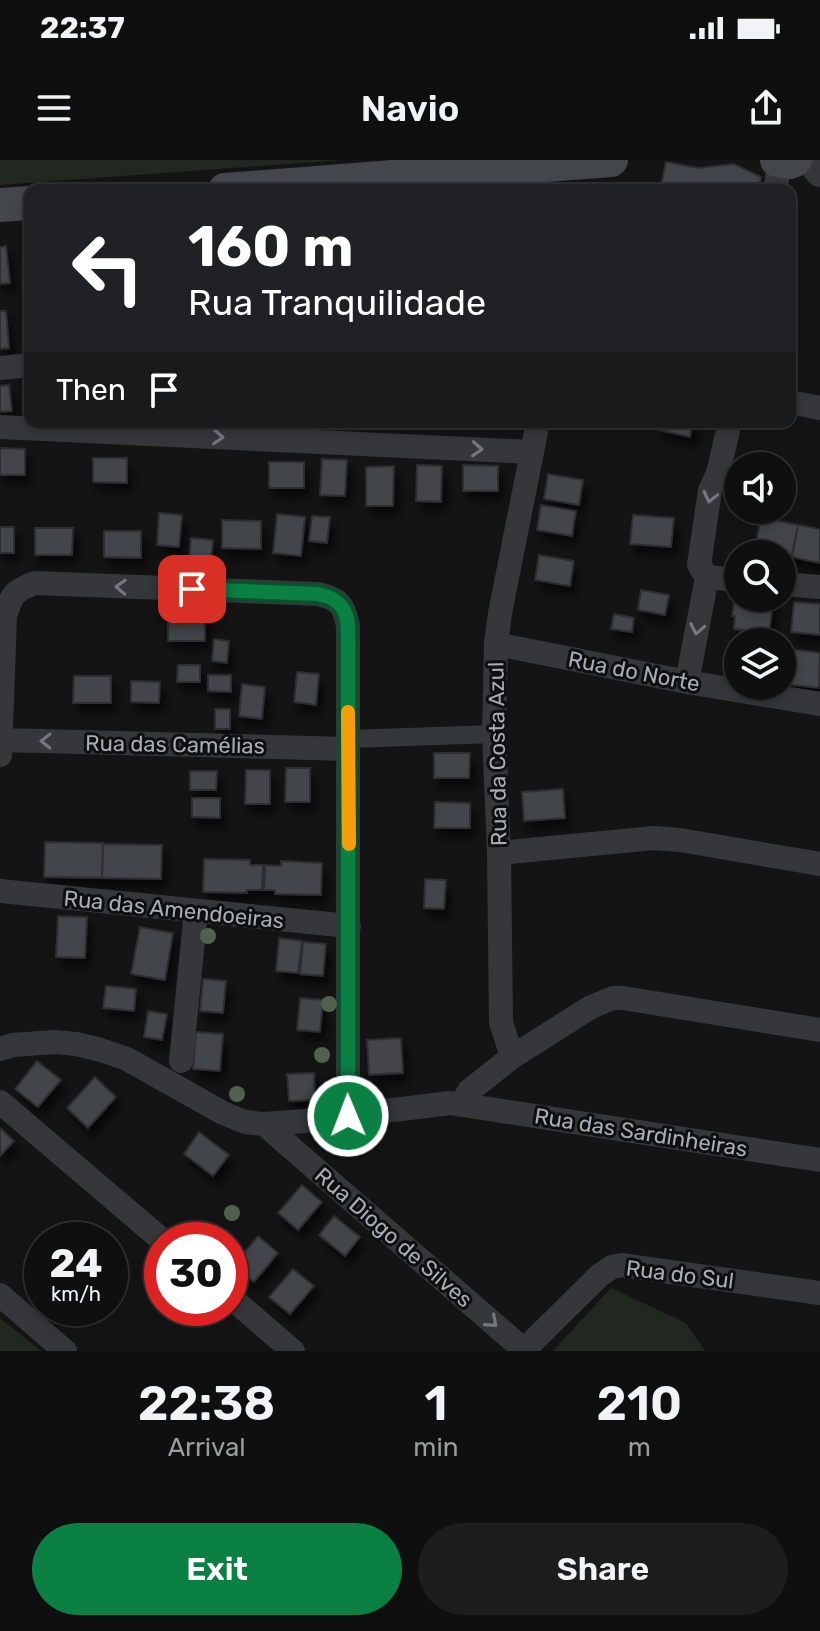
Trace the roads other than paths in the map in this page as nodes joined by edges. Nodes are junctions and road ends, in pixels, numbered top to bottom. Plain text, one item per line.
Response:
1 (611, 160) edge
2 (787, 166) edge
3 (820, 172) edge
4 (302, 184) edge
5 (24, 203) edge
6 (0, 205) edge
7 (24, 366) edge
8 (0, 368) edge
9 (796, 403) edge
10 (820, 408) edge
11 (0, 427) edge
12 (537, 428) edge
13 (729, 428) edge
14 (532, 452) junction
15 (707, 577) junction
16 (724, 579) edge
17 (796, 585) edge
18 (820, 587) edge
19 (496, 644) junction
20 (2, 678) edge
21 (687, 682) junction
22 (820, 704) edge
23 (494, 734) junction
24 (1, 740) edge
25 (348, 744) junction
26 (0, 755) edge
27 (499, 853) junction
28 (820, 864) edge
29 (0, 891) edge
30 (196, 911) junction
31 (349, 926) junction
32 (820, 1030) edge
33 (0, 1049) edge
34 (512, 1057) junction
35 (181, 1061) dead end
36 (0, 1102) edge
37 (461, 1105) junction
38 (348, 1116) junction
39 (264, 1124) junction
40 (820, 1160) edge
41 (144, 1225) edge
42 (820, 1293) edge
43 (0, 1295) edge
44 (248, 1312) edge
45 (524, 1350) edge
46 (65, 1351) edge
47 (293, 1351) edge

1 - 4 main road
2 - 3 street
5 - 6 main road
7 - 8 street
9 - 10 street
11 -> 14 street
12 - 14 street, Rua da Costa Azul
13 -> 15 street
14 - 19 street, Rua da Costa Azul
15 - 16 street
15 -> 21 street
17 - 18 street
19 - 21 street, Rua do Norte
19 - 23 street, Rua da Costa Azul
20 - 24 street
25 -> 20 street
21 - 22 street, Rua do Norte
23 - 25 street
23 - 27 street, Rua da Costa Azul
25 -> 24 street, Rua das Camélias
24 - 26 street
25 - 31 street
27 - 28 street
27 - 34 street, Rua da Costa Azul
29 - 30 street, Rua das Amendoeiras
30 - 31 street, Rua das Amendoeiras
30 - 35 street
31 - 38 street
32 - 34 street
33 - 39 street
34 - 37 street
36 - 41 street
37 - 38 street, Rua das Sardinheiras
37 - 40 street, Rua das Sardinheiras
38 - 39 street, Rua das Sardinheiras
39 -> 45 street, Rua Diogo de Silves
42 - 45 street, Rua do Sul
43 - 46 street
44 - 47 street

